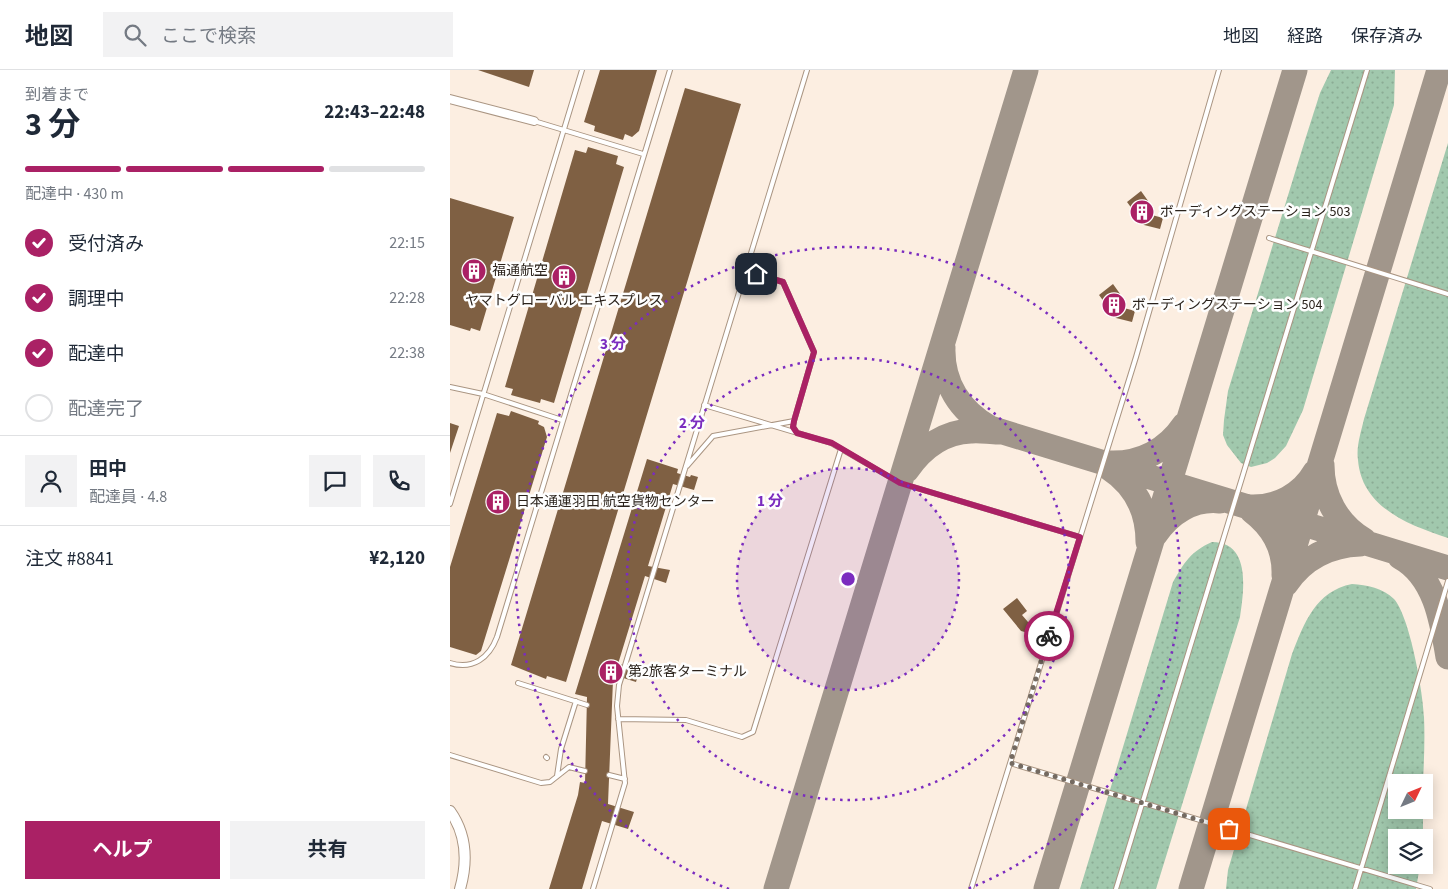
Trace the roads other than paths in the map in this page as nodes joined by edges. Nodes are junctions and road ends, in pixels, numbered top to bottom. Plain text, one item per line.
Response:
1 (582, 70) edge
2 (670, 70) edge
3 (807, 70) edge
4 (1219, 70) edge
5 (1367, 70) edge
6 (450, 99) edge
7 (534, 121) joint
8 (562, 130) junction
9 (643, 154) junction
10 (1269, 238) dead end
11 (1311, 251) junction
12 (750, 256) junction
13 (1448, 294) edge
14 (450, 386) edge
15 (483, 394) junction
16 (704, 405) junction
17 (562, 420) junction
18 (794, 421) junction
19 (772, 425) junction
20 (797, 433) junction
21 (841, 449) junction
22 (685, 470) junction
23 (450, 504) edge
24 (1080, 537) junction
25 (1448, 581) edge
26 (450, 663) edge
27 (518, 683) dead end
28 (576, 701) junction
29 (587, 705) dead end
30 (618, 719) junction
31 (451, 755) edge
32 (1010, 763) junction
33 (585, 772) dead end
34 (609, 775) dead end
35 (557, 776) junction
36 (625, 779) junction
37 (1142, 803) junction
38 (450, 811) edge
39 (1361, 868) junction
40 (460, 889) edge
41 (593, 889) edge
42 (971, 889) edge
43 (1116, 889) edge
44 (1354, 889) edge
45 (1430, 889) edge

1 - 8 lane
2 - 9 lane
3 - 12 lane
4 - 24 lane
5 - 11 lane
6 - 7 street
7 - 8 lane
8 - 9 lane
8 - 15 lane
9 - 17 lane
10 - 11 lane
11 - 13 lane
11 - 37 lane
12 - 16 lane
12 - 18 lane
14 - 15 lane
15 - 17 lane
15 - 23 lane
16 - 19 lane
16 - 22 lane
17 - 26 lane
18 - 19 lane
18 - 20 lane
19 - 20 lane
19 - 22 lane
20 - 21 lane
21 - 24 lane
21 - 30 lane
22 - 30 lane
24 - 32 lane
25 - 39 lane
27 - 28 lane
28 - 29 lane
28 - 35 lane
30 - 36 lane
31 - 35 lane
32 - 37 lane
32 - 42 lane
33 - 35 lane
34 - 36 lane
36 - 41 lane
37 - 39 lane
37 - 43 lane
38 - 40 street
39 - 44 lane
39 - 45 lane

